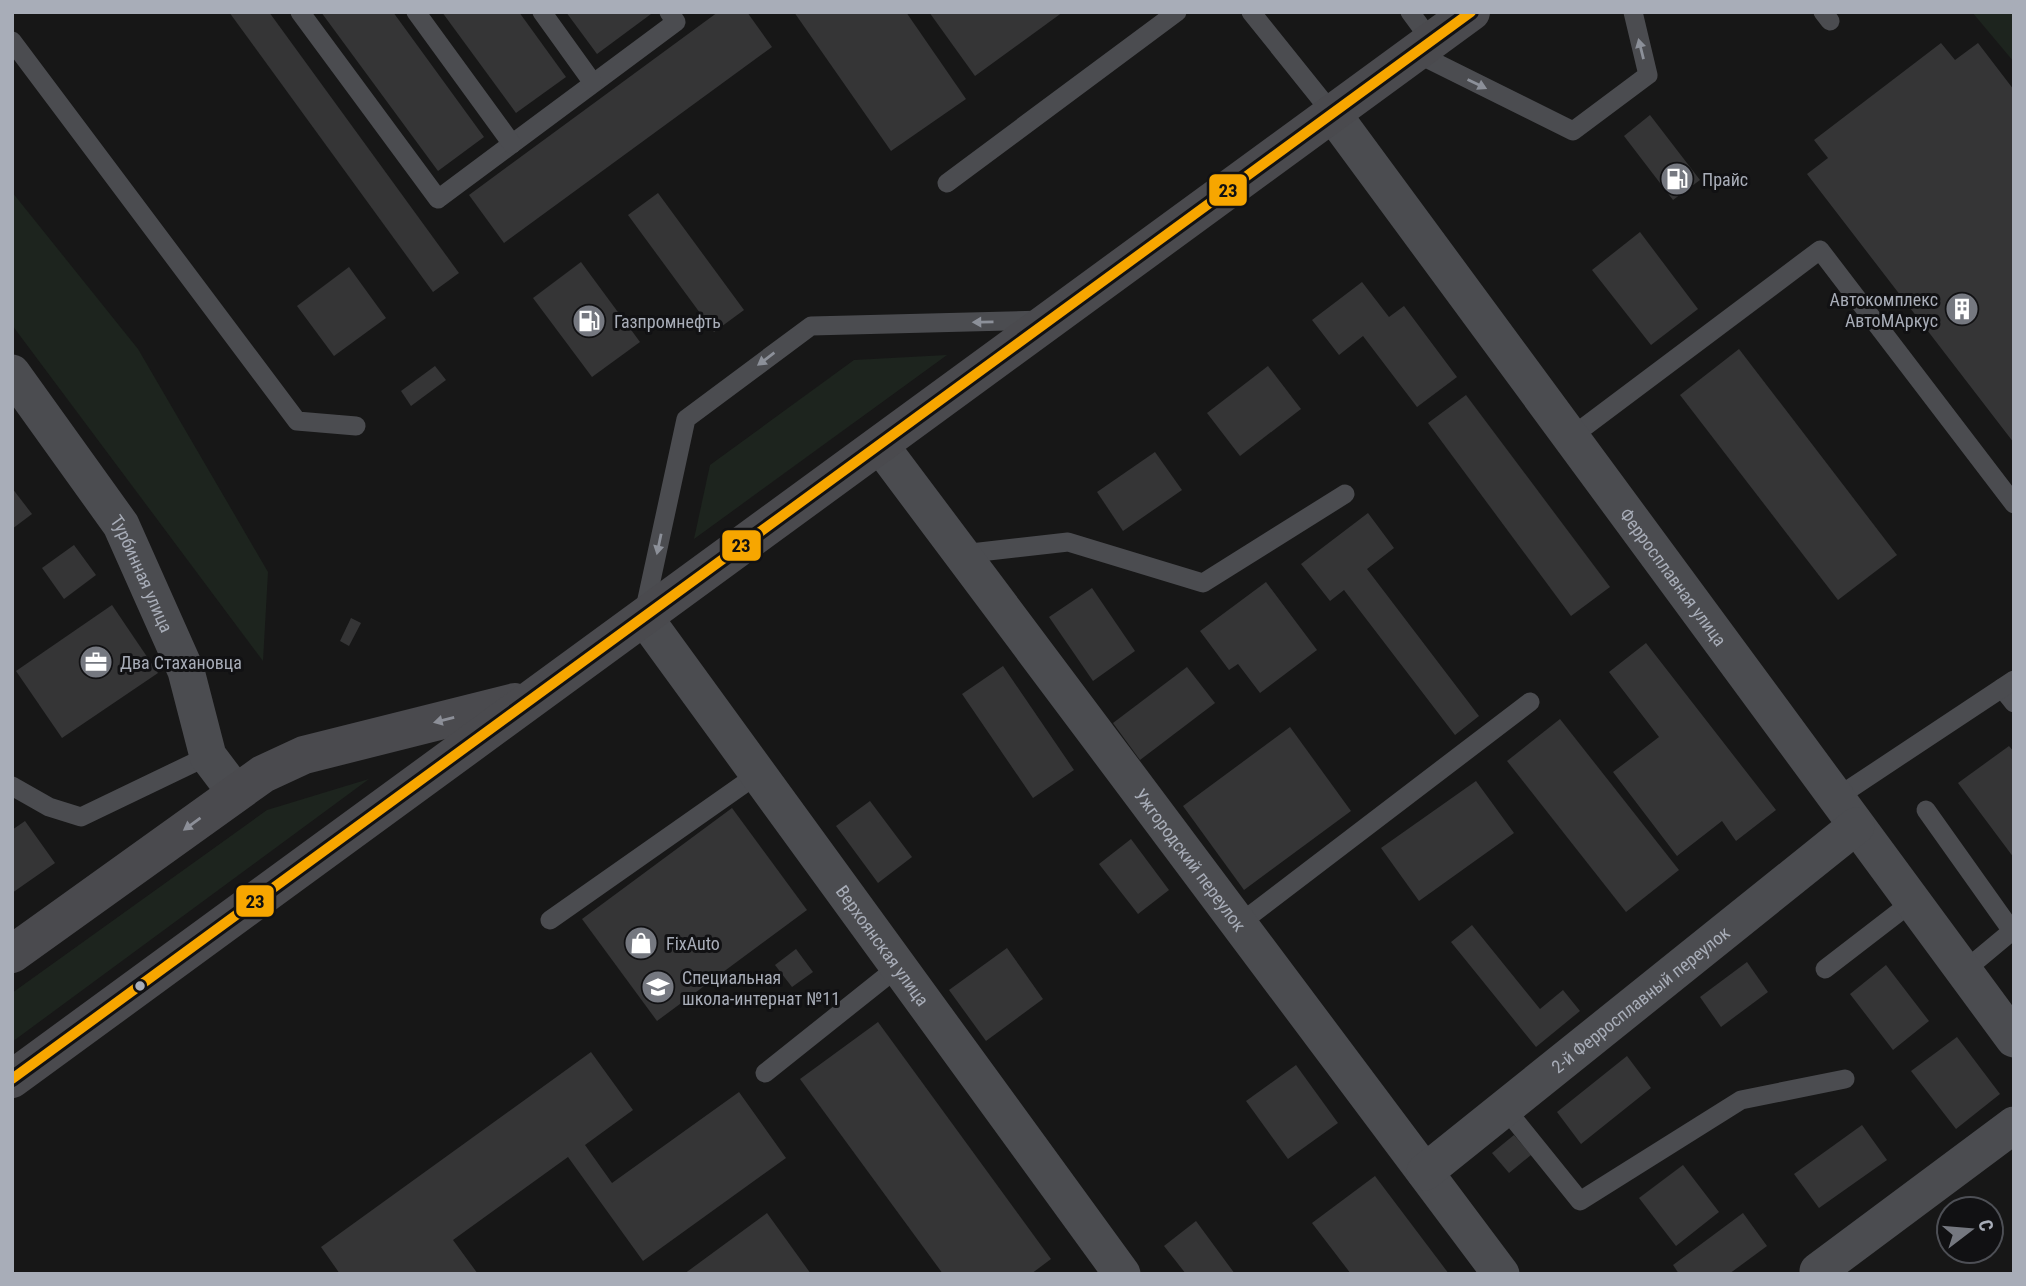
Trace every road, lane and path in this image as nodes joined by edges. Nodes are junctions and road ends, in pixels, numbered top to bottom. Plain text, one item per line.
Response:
1 (300, 12) edge
2 (416, 12) edge
3 (542, 12) edge
4 (669, 12) edge
5 (1177, 12) edge
6 (1251, 12) edge
7 (1471, 12) edge
8 (1633, 12) edge
9 (1419, 36) edge
10 (12, 41) edge
11 (593, 83) junction
12 (1332, 113) junction
13 (512, 144) junction
14 (947, 183) dead end
15 (1051, 320) junction
16 (12, 373) edge
17 (356, 426) dead end
18 (1571, 437) junction
19 (880, 445) junction
20 (1345, 494) dead end
21 (2014, 504) edge
22 (962, 554) junction
23 (643, 617) junction
24 (2011, 691) edge
25 (534, 698) junction
26 (1530, 702) dead end
27 (208, 756) junction
28 (758, 775) junction
29 (12, 786) edge
30 (236, 793) junction
31 (1926, 810) dead end
32 (1846, 812) junction
33 (1912, 902) junction
34 (550, 920) dead end
35 (1239, 924) junction
36 (12, 954) edge
37 (898, 967) junction
38 (1825, 969) dead end
39 (1964, 971) junction
40 (2014, 1039) edge
41 (765, 1073) dead end
42 (12, 1079) edge
43 (1845, 1079) dead end
44 (1505, 1108) junction
45 (2014, 1125) edge
46 (1425, 1172) junction
47 (1818, 1271) dead end
48 (1122, 1274) edge
49 (1502, 1274) edge

1 - 13 lane
2 - 13 lane
3 - 11 lane
4 - 11 lane
5 - 14 lane
6 - 12 lane
7 - 9 main road
9 -> 8 lane
9 - 12 main road
10 - 17 lane
11 - 13 lane
12 - 15 main road
12 - 18 street, Ферросплавная улица
15 - 19 main road
15 -> 23 lane
16 - 27 street, Турбинная улица
18 - 21 lane
18 - 32 street, Ферросплавная улица
19 - 22 street, Ужгородский переулок
19 - 23 main road
20 - 22 lane
22 - 35 street, Ужгородский переулок
23 - 25 main road
23 - 28 street, Верхоянская улица
24 - 32 lane
25 -> 30 main road
25 - 42 main road
26 - 35 lane
27 - 29 lane
27 - 30 street, Турбинная улица
28 - 34 lane
28 - 37 street, Верхоянская улица
30 -> 36 main road
31 - 39 lane
32 - 33 street, Ферросплавная улица
32 - 44 street, 2-й Ферросплавный переулок
33 - 38 lane
33 - 39 street, Ферросплавная улица
35 - 46 street, Ужгородский переулок
37 - 41 lane
37 - 48 street, Верхоянская улица
39 - 40 street, Ферросплавная улица
43 - 44 lane
44 - 46 street, 2-й Ферросплавный переулок
45 - 47 street
46 - 49 street, Ужгородский переулок

